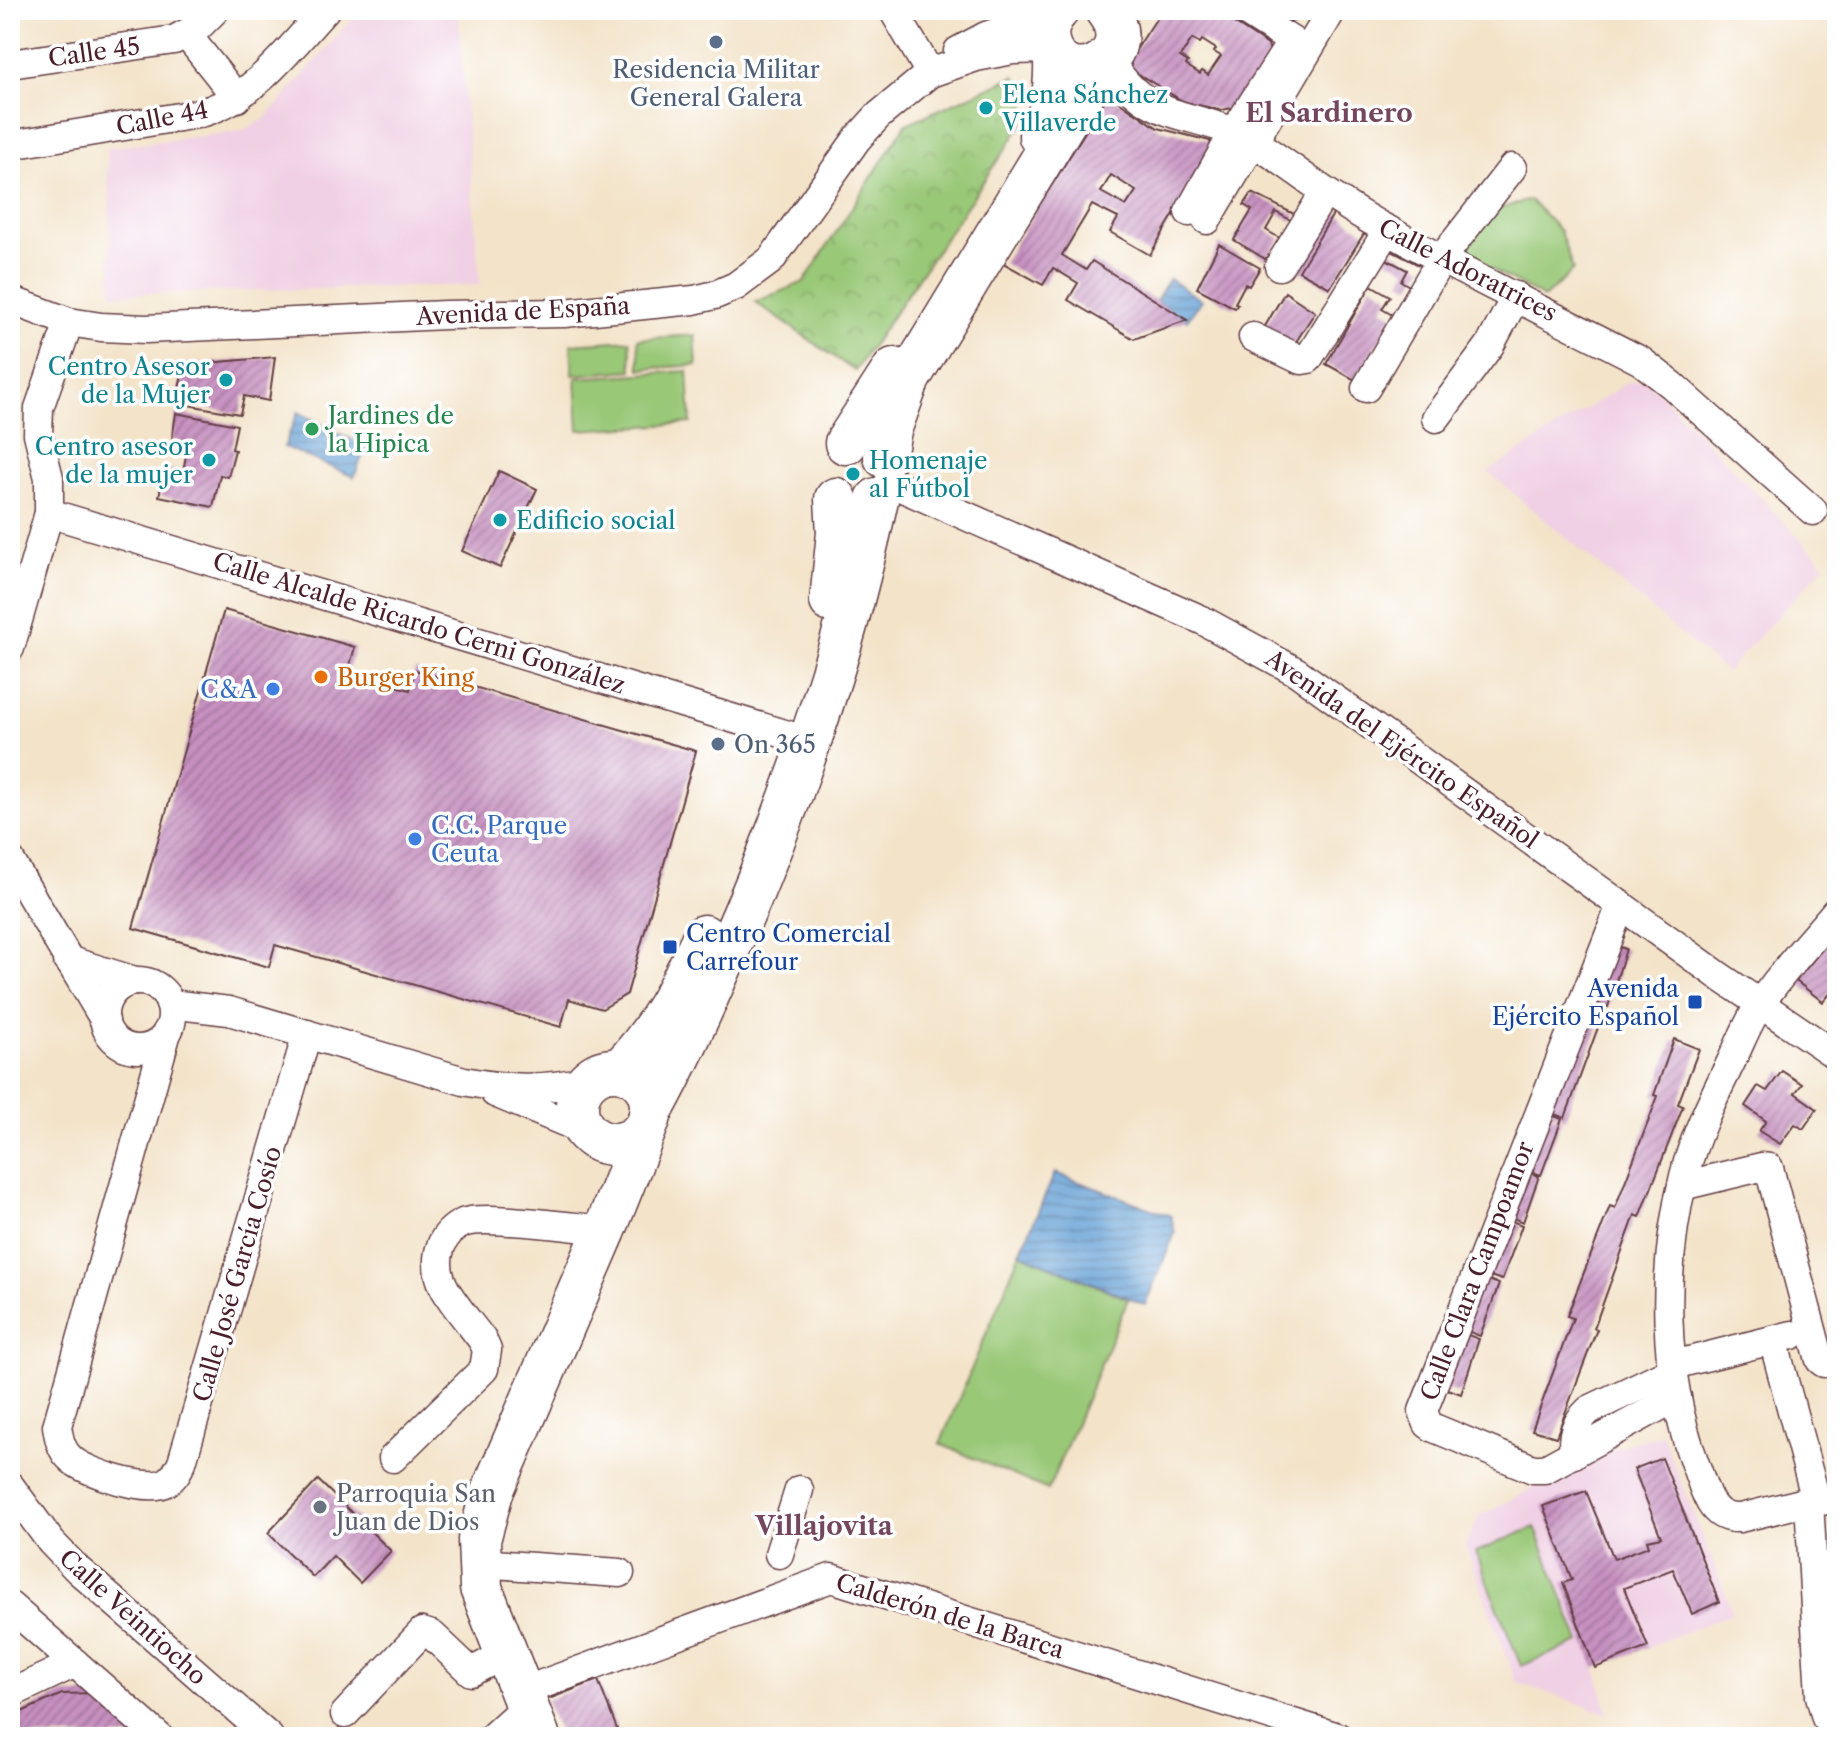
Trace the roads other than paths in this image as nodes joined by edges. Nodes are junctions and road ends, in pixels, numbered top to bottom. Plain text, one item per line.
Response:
1 (215, 10) edge
2 (325, 10) edge
3 (893, 10) edge
4 (1243, 10) edge
5 (1313, 10) edge
6 (1332, 10) edge
7 (1054, 32) edge
8 (187, 35) junction
9 (1112, 35) edge
10 (1292, 41) junction
11 (10, 64) edge
12 (935, 70) junction
13 (237, 98) junction
14 (1244, 137) junction
15 (10, 145) edge
16 (1512, 168) dead end
17 (1343, 193) junction
18 (1198, 216) dead end
19 (1388, 230) junction
20 (1442, 258) junction
21 (1279, 266) dead end
22 (1516, 296) junction
23 (10, 300) edge
24 (69, 322) junction
25 (1253, 337) dead end
26 (1366, 388) dead end
27 (1436, 418) dead end
28 (846, 443) junction
29 (884, 479) junction
30 (836, 499) junction
31 (1813, 511) dead end
32 (49, 513) junction
33 (10, 648) edge
34 (788, 735) junction
35 (10, 860) edge
36 (1621, 905) junction
37 (1837, 910) edge
38 (67, 960) junction
39 (135, 981) junction
40 (170, 1004) junction
41 (1759, 1005) junction
42 (105, 1021) junction
43 (167, 1032) junction
44 (307, 1034) junction
45 (1824, 1035) edge
46 (1837, 1056) edge
47 (605, 1075) junction
48 (464, 1081) junction
49 (648, 1119) junction
50 (590, 1135) junction
51 (1682, 1186) junction
52 (605, 1230) junction
53 (1812, 1330) junction
54 (1773, 1340) junction
55 (1837, 1360) edge
56 (1674, 1377) junction
57 (393, 1458) dead end
58 (10, 1486) edge
59 (799, 1490) dead end
60 (1821, 1500) edge
61 (779, 1554) dead end
62 (479, 1563) junction
63 (620, 1573) dead end
64 (10, 1606) edge
65 (505, 1654) junction
66 (75, 1663) junction
67 (10, 1694) edge
68 (529, 1712) edge
69 (345, 1714) dead end
70 (1837, 1728) edge
71 (159, 1737) edge
72 (269, 1737) edge
73 (492, 1737) edge
74 (1338, 1737) edge

1 - 8 street, Calle 45
2 - 13 street, Calle 44
3 - 12 street
4 - 10 street
5 - 10 street
6 - 14 street
7 - 9 highway
7 - 12 street, Avenida de España
7 - 28 highway
8 - 11 street, Calle 45
8 - 13 street
9 - 14 street, Calle Adoratrices
9 - 29 highway
10 - 14 street
12 - 24 street, Avenida de España
13 - 15 street, Calle 44
14 - 17 street, Calle Adoratrices
14 - 18 street
16 - 20 street
17 - 19 street, Calle Adoratrices
17 - 21 street
19 - 20 street, Calle Adoratrices
19 - 25 street
20 - 22 street, Calle Adoratrices
20 - 26 street
22 - 27 street
22 - 31 street, Calle Adoratrices
23 - 24 street, Avenida de España
24 - 32 street
28 - 29 highway
28 - 30 highway
29 - 30 highway
29 - 36 street, Avenida del Ejército Español
29 - 49 highway
30 - 34 highway
32 - 33 street
32 - 34 street, Calle Alcalde Ricardo Cerni González
34 - 47 highway
35 - 38 street
36 - 41 street, Avenida del Ejército Español
36 - 56 street, Calle Clara Campoamor
37 - 41 street
38 - 39 street
38 - 42 street
39 - 40 street
39 - 42 street
40 - 43 street
40 - 44 street
41 - 45 street, Avenida del Ejército Español
41 - 51 street
42 - 43 street
43 - 44 street, Calle José García Cosío
44 - 48 street
45 - 46 street, Avenida del Ejército Español
47 - 48 street
47 - 49 highway
47 - 50 highway
48 - 50 street
49 - 50 highway
49 - 52 highway
50 - 52 highway
51 - 53 street
51 - 56 street
52 - 57 street
52 - 62 highway
53 - 54 street, Calle Clara Campoamor
53 - 55 street
54 - 56 street, Calle Clara Campoamor
54 - 60 street
56 - 60 street
58 - 72 street, Calle Veintiocho
59 - 61 street
60 - 70 street
62 - 63 street
62 - 65 highway
64 - 66 street
65 - 68 highway
65 - 69 street
66 - 67 street
66 - 71 street
68 - 73 street
68 - 74 street, Calderón de la Barca

